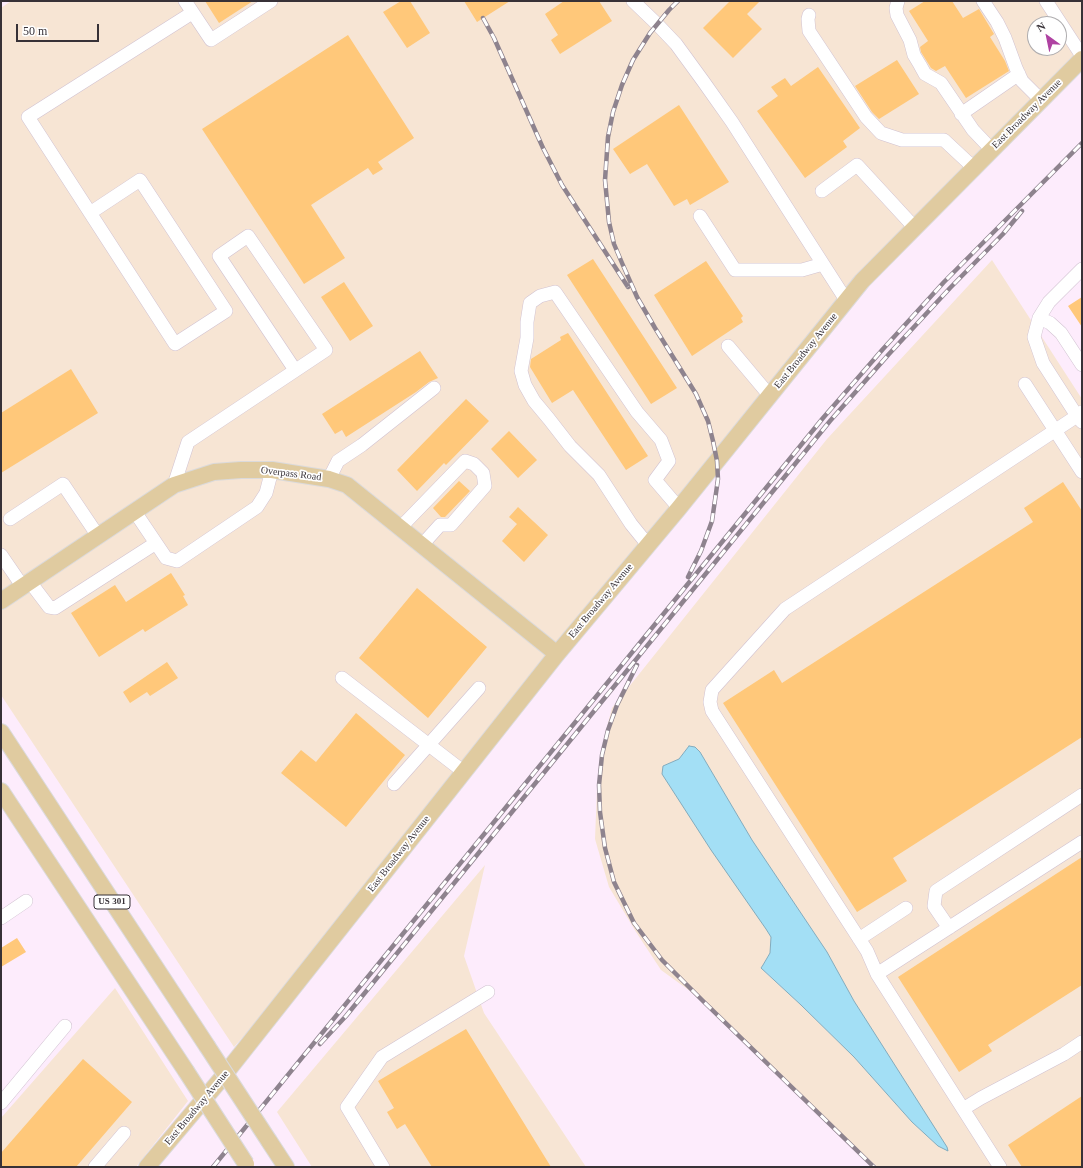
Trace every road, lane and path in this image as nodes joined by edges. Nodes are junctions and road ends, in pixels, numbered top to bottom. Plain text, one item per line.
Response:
1 (185, 1) edge
2 (271, 1) edge
3 (898, 1) edge
4 (983, 1) edge
5 (1046, 1) edge
6 (642, 4) edge
7 (192, 13) junction
8 (809, 15) dead end
9 (1082, 56) edge
10 (1082, 59) edge
11 (1019, 74) junction
12 (1041, 100) junction
13 (961, 114) junction
14 (992, 150) junction
15 (974, 168) junction
16 (822, 191) dead end
17 (90, 213) junction
18 (700, 216) dead end
19 (915, 228) junction
20 (823, 264) junction
21 (1082, 269) edge
22 (846, 300) junction
23 (1039, 318) junction
24 (728, 346) dead end
25 (1082, 365) edge
26 (295, 370) junction
27 (1025, 384) dead end
28 (434, 388) dead end
29 (770, 396) junction
30 (1080, 417) edge
31 (1055, 430) junction
32 (272, 470) junction
33 (1082, 472) edge
34 (329, 479) junction
35 (174, 486) junction
36 (679, 508) junction
37 (135, 512) junction
38 (10, 519) dead end
39 (400, 528) junction
40 (98, 536) junction
41 (156, 543) junction
42 (422, 545) junction
43 (648, 545) junction
44 (1, 555) edge
45 (27, 584) junction
46 (1, 601) edge
47 (558, 654) junction
48 (342, 678) dead end
49 (479, 688) dead end
50 (1, 732) edge
51 (429, 745) junction
52 (464, 772) junction
53 (394, 784) dead end
54 (1, 791) edge
55 (1082, 796) edge
56 (1082, 842) edge
57 (26, 901) dead end
58 (906, 908) dead end
59 (1, 918) edge
60 (949, 928) junction
61 (859, 939) junction
62 (878, 974) junction
63 (488, 992) dead end
64 (65, 1026) dead end
65 (1082, 1042) edge
66 (1, 1103) edge
67 (963, 1109) junction
68 (124, 1133) dead end
69 (247, 1165) edge
70 (95, 1167) edge
71 (147, 1167) edge
72 (286, 1167) edge
73 (383, 1167) edge
74 (1000, 1167) edge

1 - 7 street
2 - 7 street
3 - 13 street
4 - 11 street
5 - 9 street
6 - 20 street
7 - 17 street
8 - 15 street
10 - 12 main road, East Broadway Avenue
11 - 12 street
11 - 13 street
12 - 14 main road, East Broadway Avenue
13 - 14 street
14 - 15 main road, East Broadway Avenue
15 - 19 main road, East Broadway Avenue
16 - 19 street
17 - 17 street
18 - 20 street
19 - 22 main road, East Broadway Avenue
20 - 22 street
21 - 23 street
22 - 29 main road, East Broadway Avenue
23 - 25 street
23 - 30 street
24 - 29 street
26 - 26 street
26 - 35 street
27 - 31 street
28 - 34 street
29 - 36 main road, East Broadway Avenue
30 - 31 street
31 - 33 street
31 - 61 street
32 - 34 main road, Overpass Road
32 - 35 main road, Overpass Road
32 - 41 street
34 - 39 main road, Overpass Road
35 - 37 main road, Overpass Road
36 - 43 main road, East Broadway Avenue
36 - 43 street
37 - 40 main road, Overpass Road
37 - 41 street
38 - 40 street
39 - 42 main road, Overpass Road
39 - 42 street
40 - 45 main road, Overpass Road
41 - 45 street
42 - 47 main road, Overpass Road
43 - 47 main road, East Broadway Avenue
44 - 45 street
45 - 46 main road, Overpass Road
47 - 52 main road, East Broadway Avenue
48 - 51 street
49 - 51 street
50 - 72 main road, US 301, bridge
51 - 52 street
51 - 53 street
52 - 71 main road, East Broadway Avenue
54 - 69 main road, US 301, bridge
55 - 60 street
56 - 60 street
57 - 59 street
58 - 61 street
60 - 62 street
61 - 62 street
62 - 67 street
63 - 73 street
64 - 66 street
65 - 67 street
67 - 74 street
68 - 70 street

